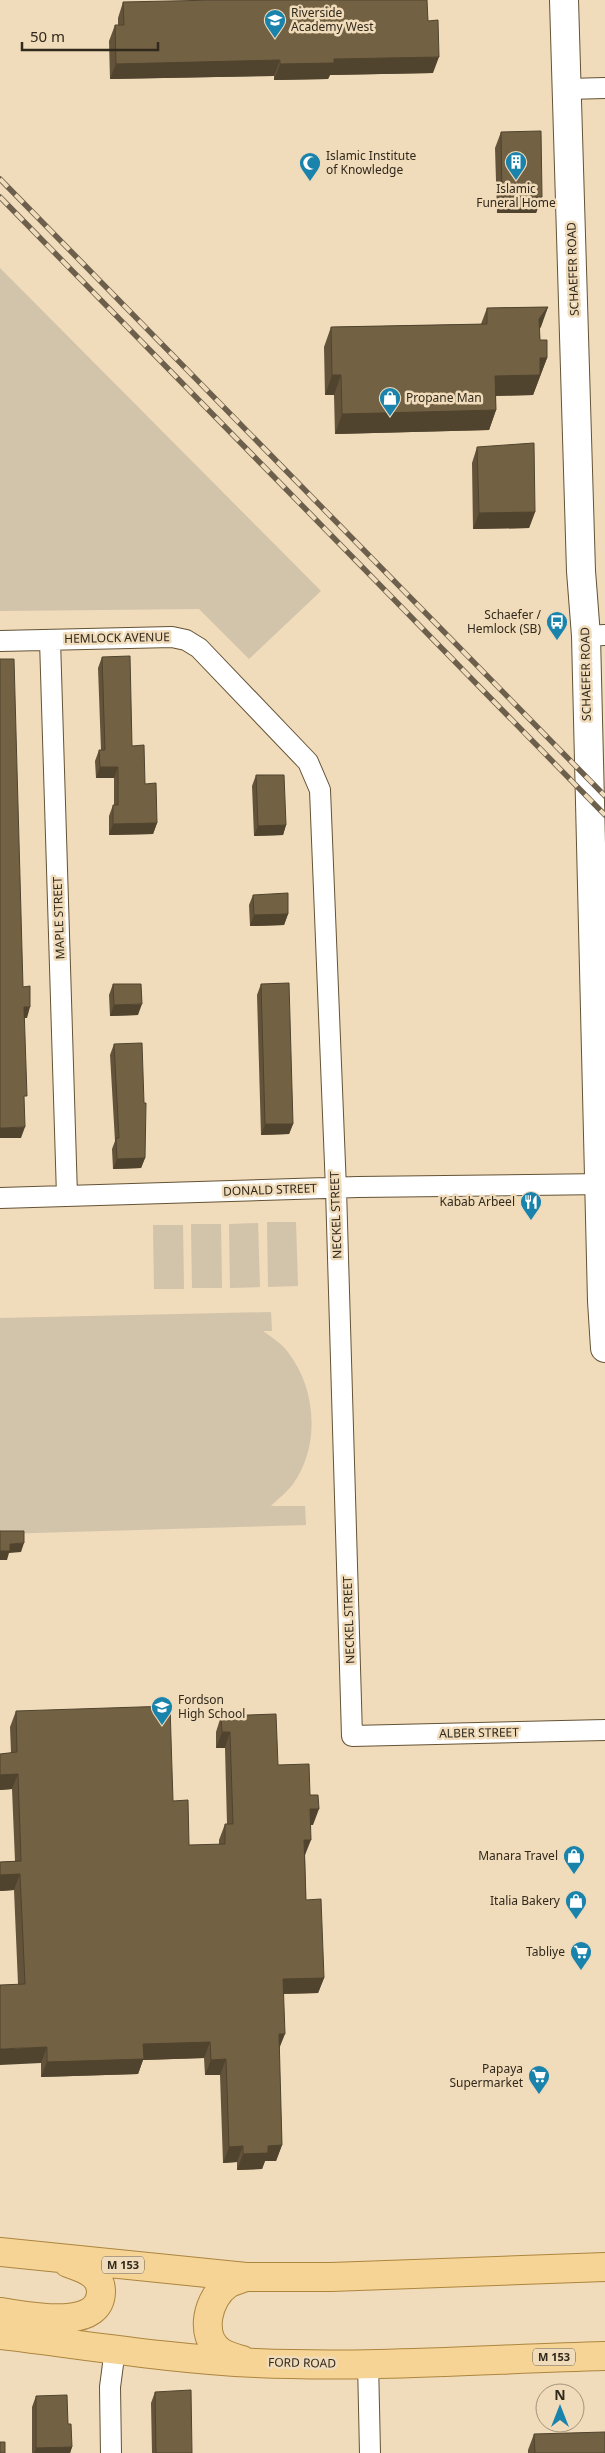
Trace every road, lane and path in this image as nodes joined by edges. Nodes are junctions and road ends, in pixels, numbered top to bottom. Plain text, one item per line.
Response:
1 (564, 0) edge
2 (605, 88) edge
3 (567, 89) junction
4 (595, 635) edge
5 (50, 640) junction
6 (0, 641) edge
7 (263, 715) joint
8 (602, 1184) edge
9 (336, 1189) junction
10 (67, 1196) junction
11 (0, 1198) edge
12 (605, 1348) edge
13 (605, 1730) edge
14 (352, 1736) joint
15 (0, 2252) edge
16 (54, 2257) junction
17 (605, 2267) edge
18 (246, 2277) junction
19 (0, 2312) edge
20 (0, 2335) edge
21 (115, 2349) junction
22 (605, 2356) edge
23 (368, 2362) junction
24 (256, 2363) junction
25 (111, 2453) edge
26 (370, 2453) edge

1 - 3 main road, SCHAEFER ROAD
2 - 3 street
3 - 4 main road, SCHAEFER ROAD
4 - 8 main road, SCHAEFER ROAD
5 - 6 street, HEMLOCK AVENUE
5 - 7 street, HEMLOCK AVENUE
5 - 10 street, MAPLE STREET
7 - 9 street, NECKEL STREET
8 - 9 street, DONALD STREET
8 - 12 main road, SCHAEFER ROAD
9 - 10 street, DONALD STREET
9 - 14 street, NECKEL STREET
10 - 11 street, DONALD STREET
13 - 14 street, ALBER STREET
15 - 16 main road, M 153
16 - 18 main road, M 153
16 - 19 main road
17 - 18 main road, M 153
18 - 24 main road
20 - 21 main road, FORD ROAD / M 153
21 - 24 main road, FORD ROAD / M 153
21 - 25 street
22 - 23 main road, FORD ROAD / M 153
23 - 24 main road, FORD ROAD / M 153
23 - 26 street

